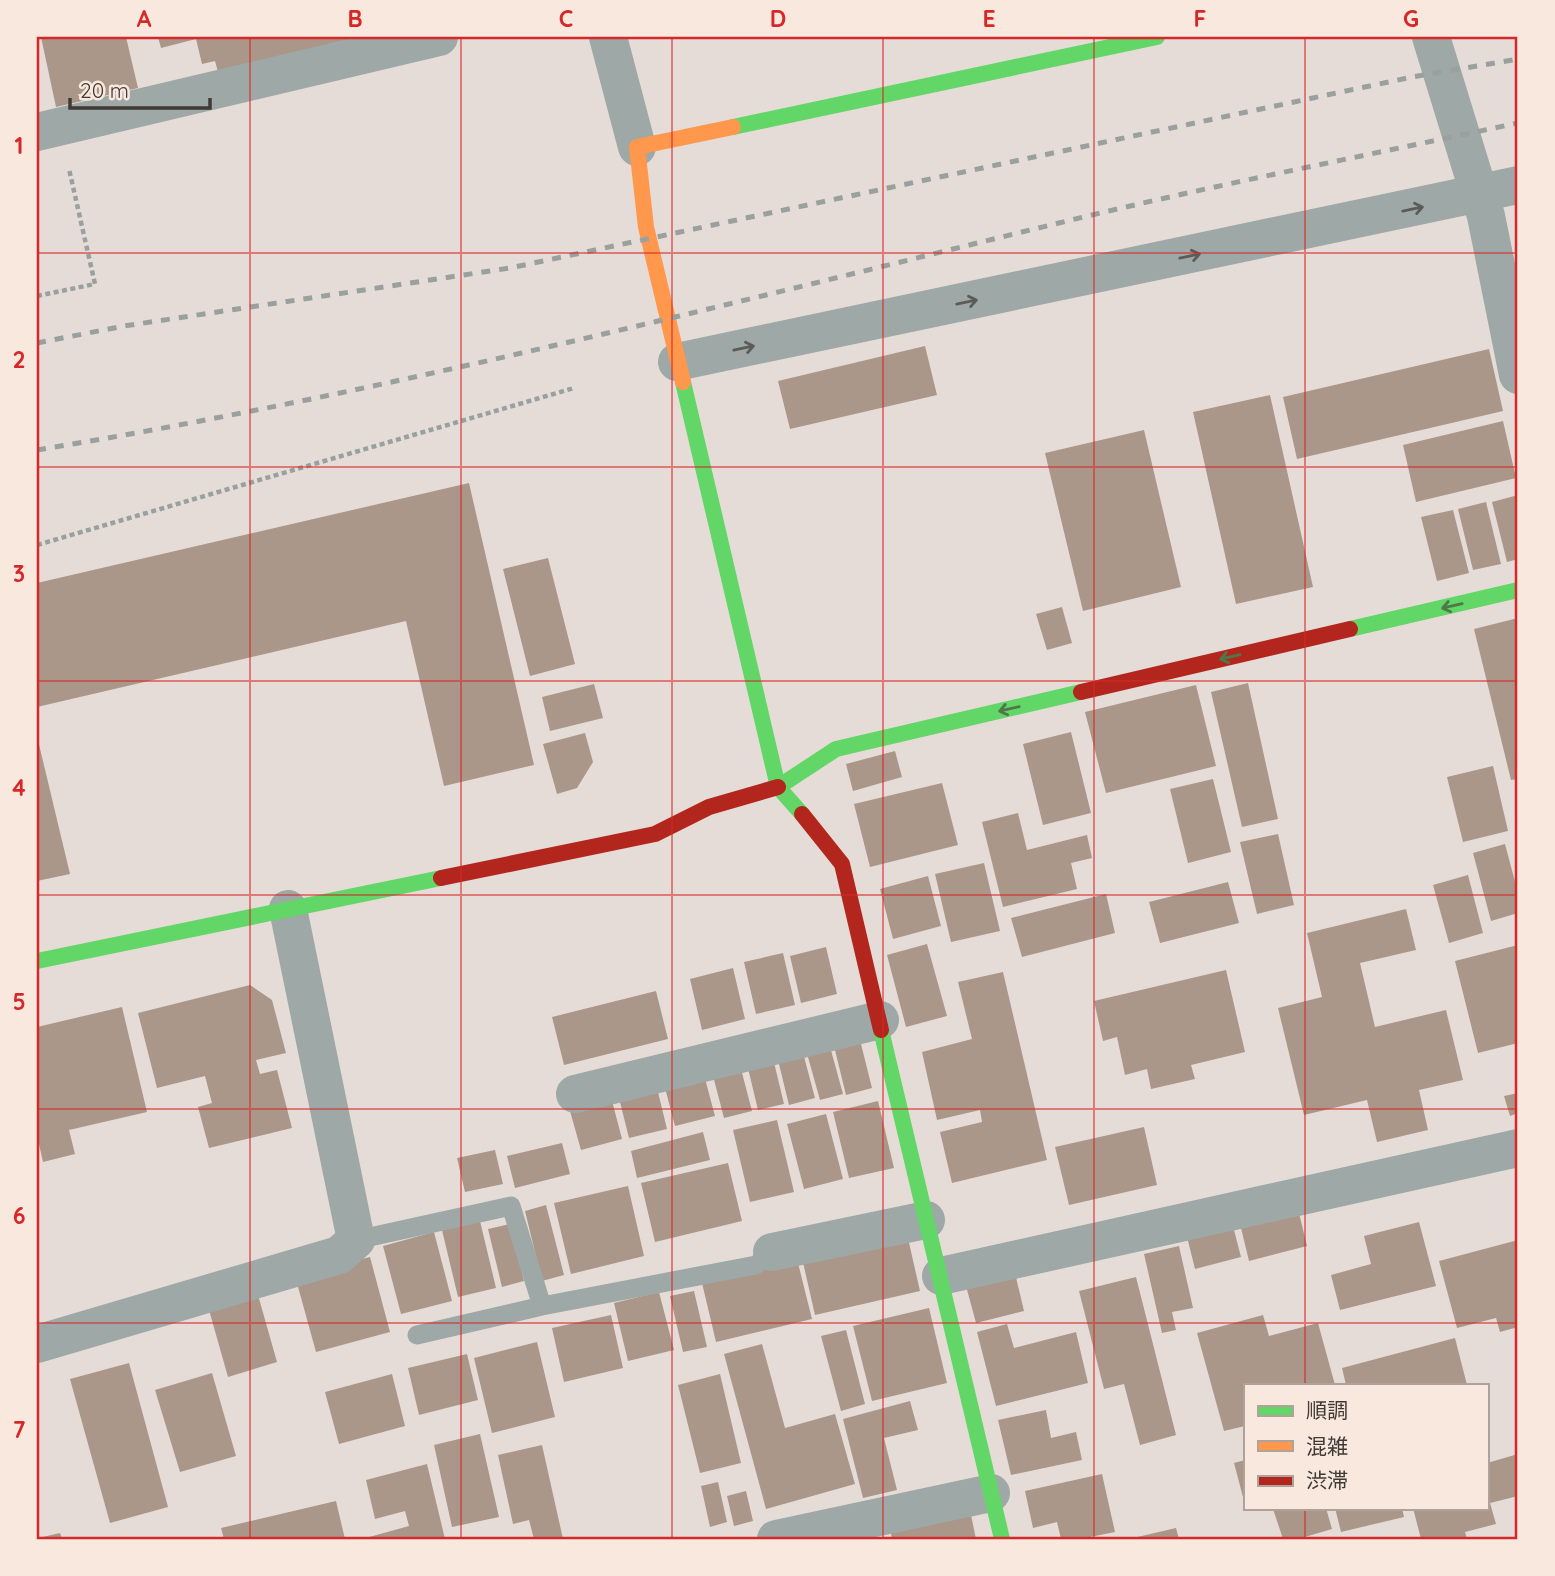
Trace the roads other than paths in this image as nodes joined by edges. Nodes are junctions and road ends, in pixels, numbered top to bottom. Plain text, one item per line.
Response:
1 (439, 37) edge
2 (608, 37) edge
3 (1157, 37) edge
4 (1431, 37) edge
5 (48, 130) edge
6 (637, 147) junction
7 (1518, 185) edge
8 (1479, 195) junction
9 (1508, 272) edge
10 (677, 362) junction
11 (1518, 374) edge
12 (1518, 590) edge
13 (778, 787) junction
14 (288, 909) junction
15 (37, 961) edge
16 (880, 1020) junction
17 (575, 1094) dead end
18 (1518, 1148) edge
19 (926, 1220) junction
20 (356, 1240) junction
21 (772, 1252) joint
22 (941, 1276) junction
23 (542, 1306) junction
24 (417, 1335) dead end
25 (37, 1343) edge
26 (991, 1493) junction
27 (776, 1539) edge
28 (1003, 1539) edge

1 - 5 street
2 - 6 street
3 - 6 street
4 - 8 street
6 - 10 street
7 - 8 street
8 - 9 street
10 -> 8 street
9 - 11 street
10 - 13 street
12 -> 13 street
13 - 14 street
13 - 16 street
14 - 15 street
14 - 20 street
16 - 17 street
16 - 19 street
18 - 22 street
19 - 21 street
19 - 22 street
20 - 23 lane
20 - 25 street
21 - 23 lane
22 - 26 street
23 - 24 lane
26 - 27 street
26 - 28 street

